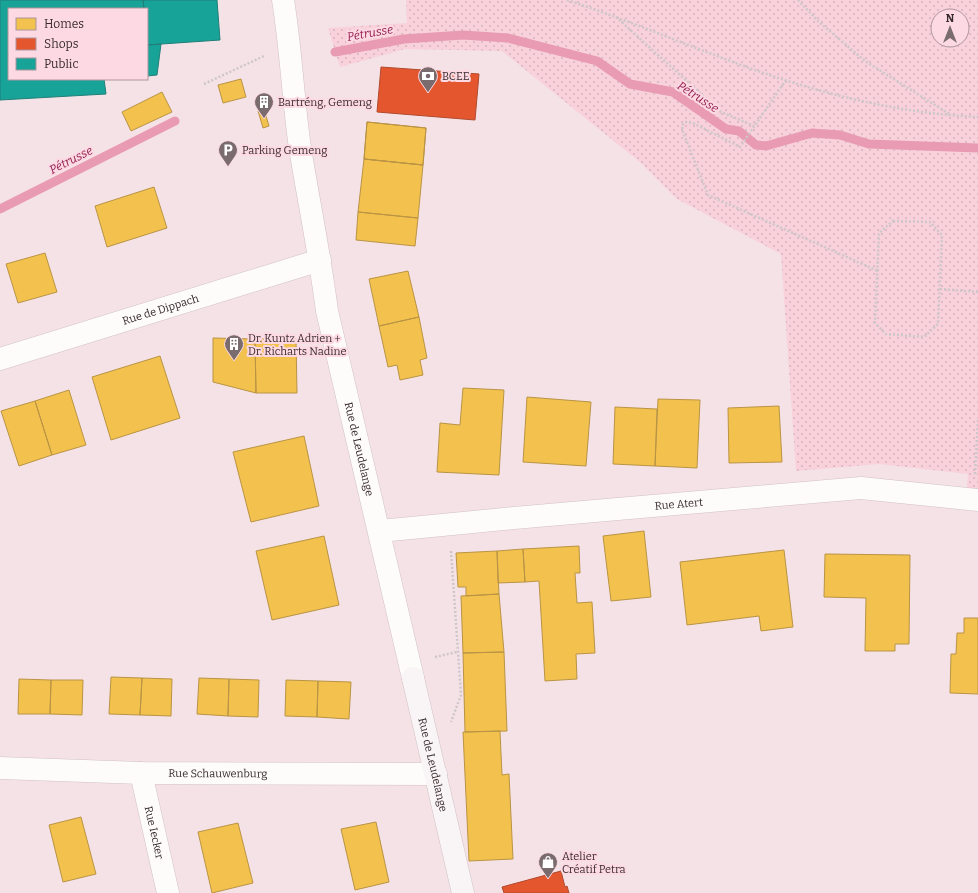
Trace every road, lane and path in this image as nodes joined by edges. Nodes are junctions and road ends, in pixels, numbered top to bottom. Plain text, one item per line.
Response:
1 (283, 0) edge
2 (567, 0) edge
3 (798, 0) edge
4 (614, 16) junction
5 (290, 42) junction
6 (786, 80) junction
7 (204, 84) dead end
8 (953, 116) junction
9 (978, 117) edge
10 (754, 126) junction
11 (320, 260) junction
12 (878, 271) junction
13 (940, 289) junction
14 (978, 292) edge
15 (0, 359) edge
16 (978, 420) edge
17 (976, 500) edge
18 (449, 524) junction
19 (380, 531) junction
20 (449, 729) dead end
21 (0, 768) edge
22 (141, 773) junction
23 (436, 774) junction
24 (168, 893) edge
25 (463, 893) edge

1 - 5 street, Rue de Leudelange
2 - 4 path
3 - 8 path
4 - 6 path
4 - 10 path
5 - 7 path
5 - 11 street, Rue de Leudelange
6 - 8 path
6 - 10 path
8 - 9 path
10 - 12 path
11 - 15 street, Rue de Dippach
11 - 19 street, Rue de Leudelange
12 - 13 path
12 - 13 path
13 - 14 path
16 - 17 path
17 - 18 street, Rue Atert
18 - 19 street, Rue Atert
18 - 20 path
19 - 23 street, Rue de Leudelange
21 - 22 street, Rue Schauwenburg
22 - 23 street, Rue Schauwenburg
22 - 24 street, Rue Iecker
23 - 25 street, Rue de Leudelange

